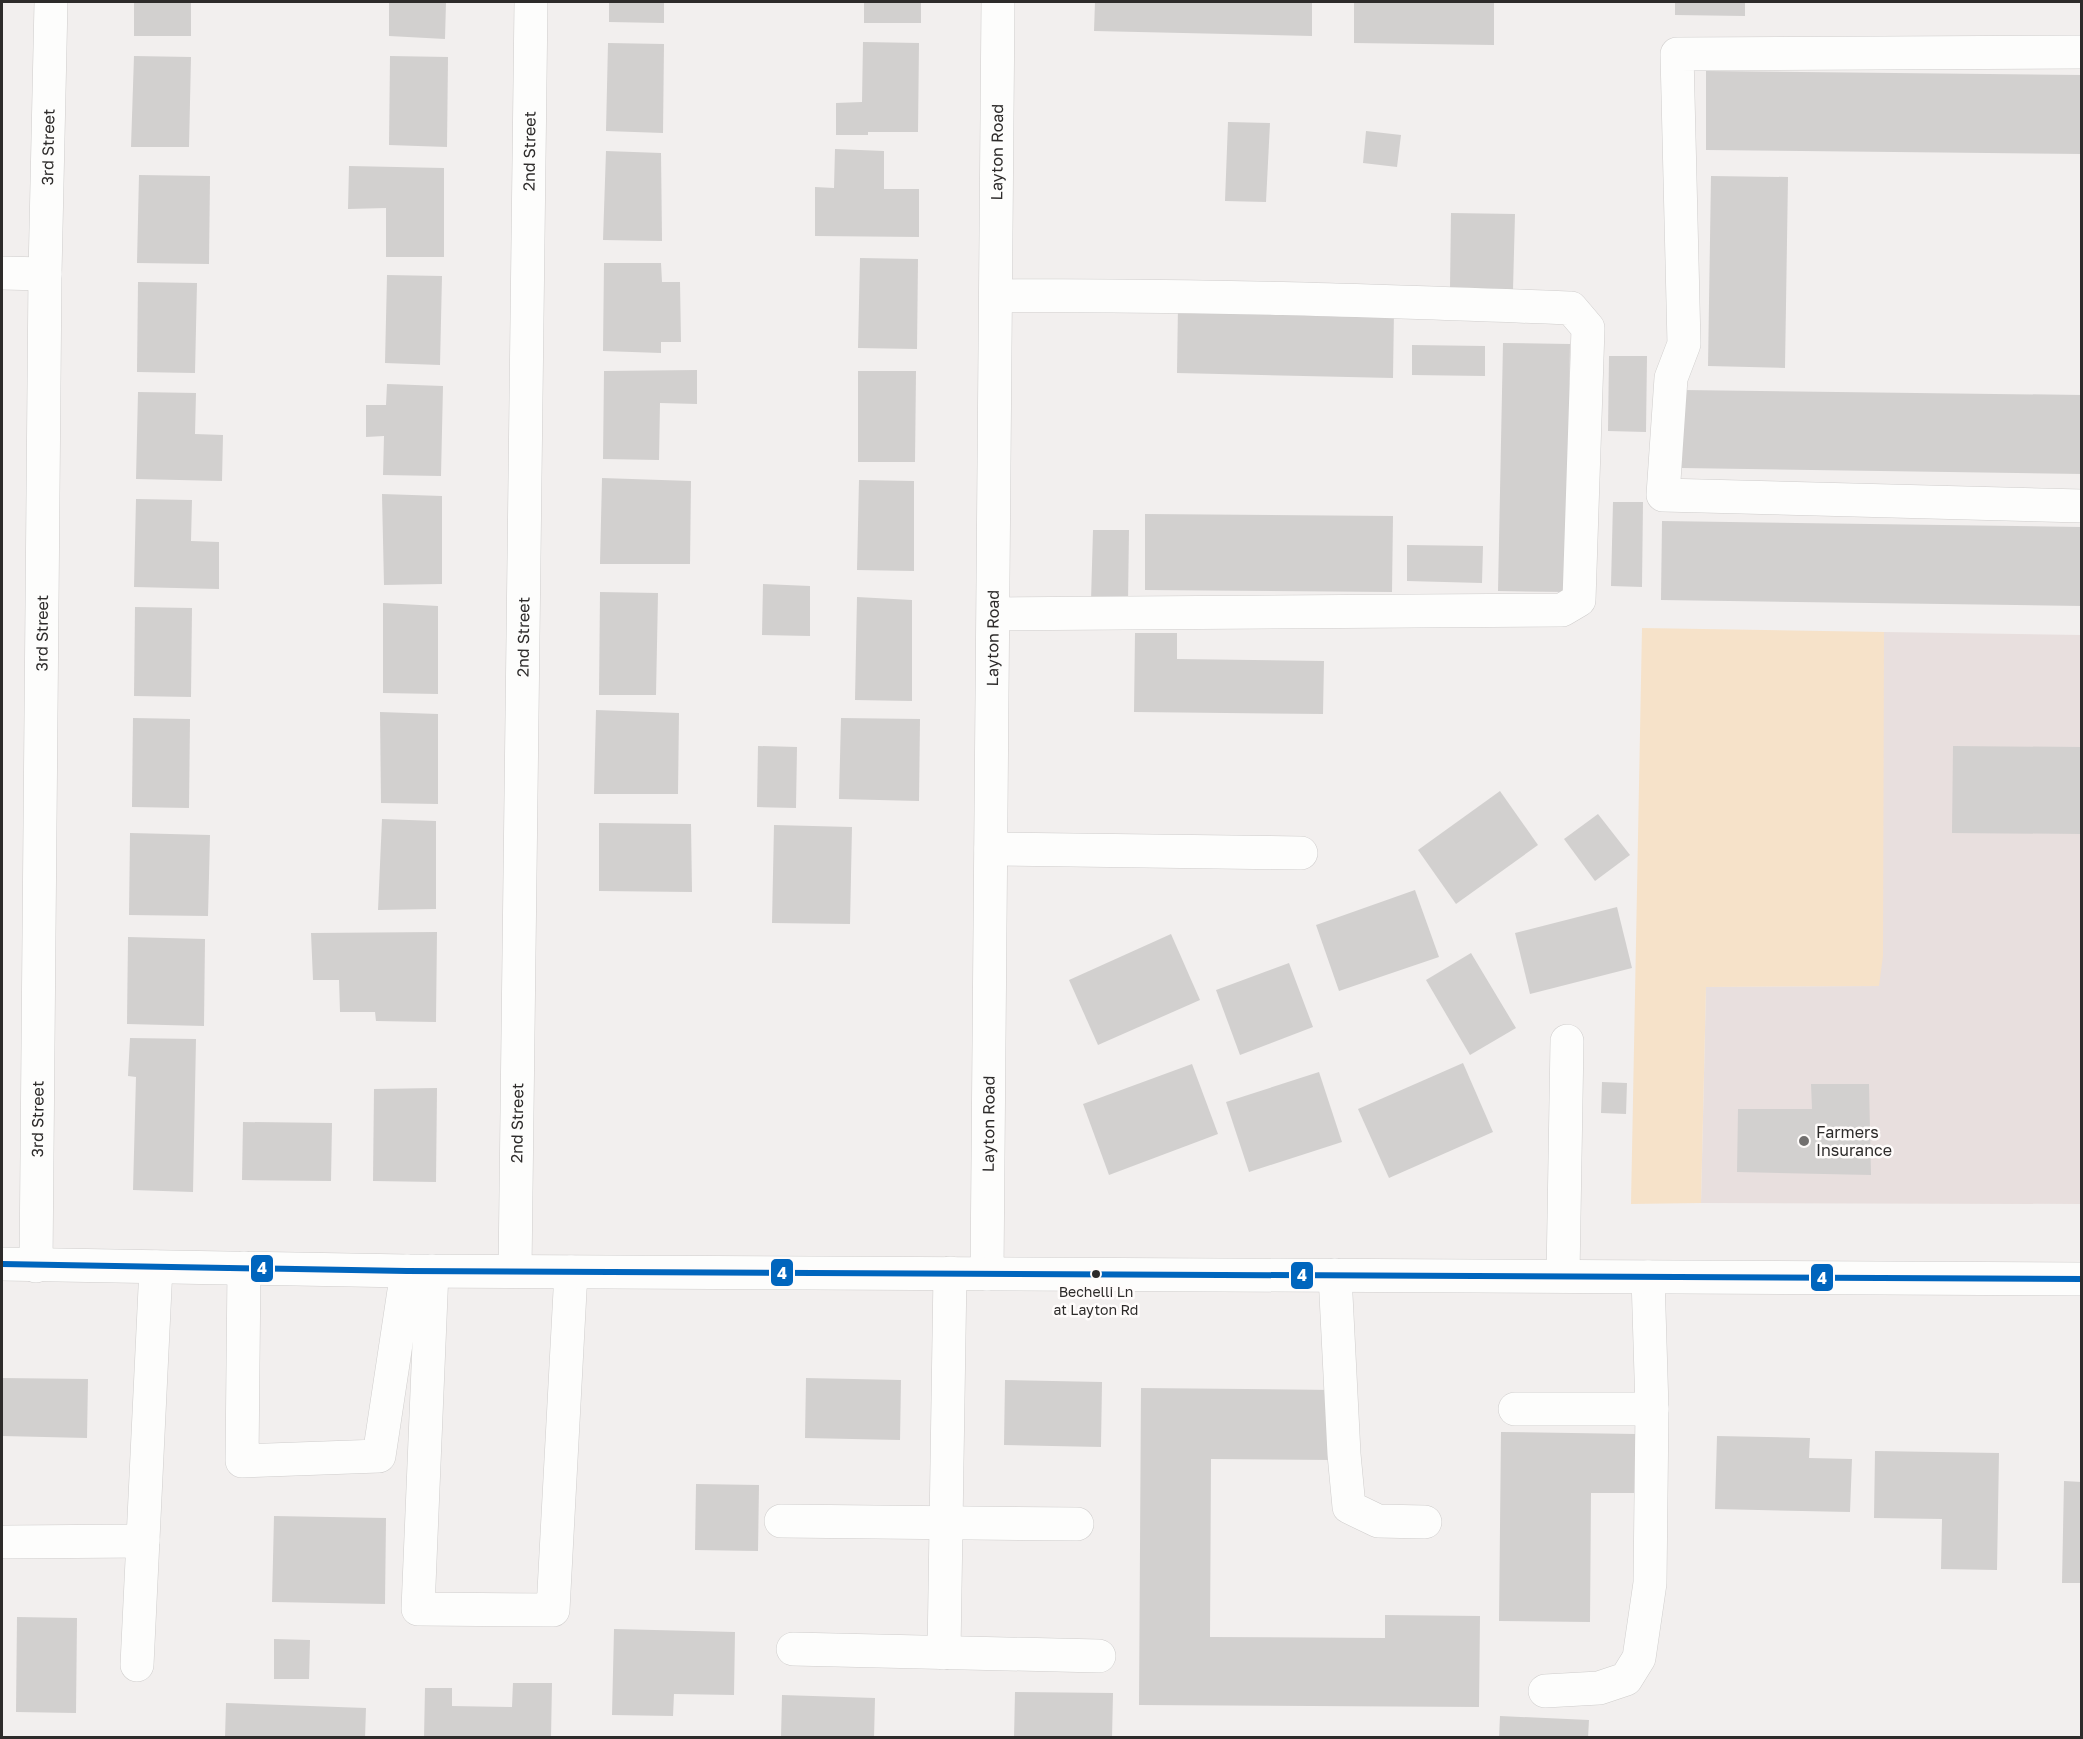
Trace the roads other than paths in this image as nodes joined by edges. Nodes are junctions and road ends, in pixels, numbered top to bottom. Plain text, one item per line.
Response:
1 (51, 2) edge
2 (531, 2) edge
3 (998, 2) edge
4 (2082, 52) edge
5 (2, 273) edge
6 (45, 274) junction
7 (996, 296) junction
8 (2082, 506) edge
9 (994, 614) junction
10 (992, 849) junction
11 (1301, 853) dead end
12 (1567, 1041) dead end
13 (2, 1264) edge
14 (36, 1266) junction
15 (156, 1267) junction
16 (244, 1268) junction
17 (420, 1271) junction
18 (515, 1272) junction
19 (571, 1272) junction
20 (950, 1274) junction
21 (987, 1274) junction
22 (1335, 1275) junction
23 (1563, 1276) junction
24 (1648, 1277) junction
25 (2082, 1279) edge
26 (1515, 1409) dead end
27 (1652, 1409) junction
28 (781, 1521) dead end
29 (946, 1522) junction
30 (1425, 1522) dead end
31 (1077, 1524) dead end
32 (143, 1541) junction
33 (5, 1542) dead end
34 (793, 1649) dead end
35 (944, 1653) junction
36 (1099, 1656) dead end
37 (137, 1665) dead end
38 (1545, 1691) dead end

1 - 6 street, 3rd Street
2 - 18 street, 2nd Street
3 - 7 street, Layton Road
4 - 8 street
5 - 6 street
6 - 14 street, 3rd Street
7 - 9 street, Layton Road
7 - 9 street
9 - 10 street, Layton Road
10 - 11 street
10 - 21 street, Layton Road
12 - 23 street
13 - 14 street
14 - 15 street
15 - 16 street
15 - 32 street
16 - 17 street
16 - 17 street
17 - 18 street
17 - 19 street
18 - 19 street
19 - 20 street
20 - 21 street
20 - 29 street
21 - 22 street
22 - 23 street
22 - 30 street
23 - 24 street
24 - 25 street
24 - 27 street
26 - 27 street
27 - 38 street
28 - 29 street
29 - 31 street
29 - 35 street
32 - 33 street
32 - 37 street
34 - 35 street
35 - 36 street

